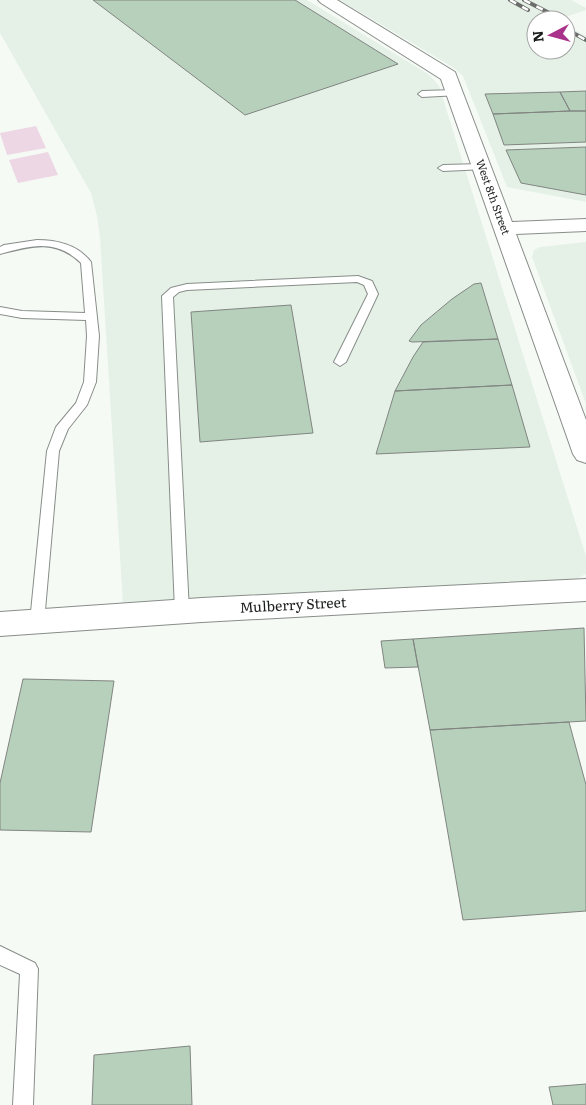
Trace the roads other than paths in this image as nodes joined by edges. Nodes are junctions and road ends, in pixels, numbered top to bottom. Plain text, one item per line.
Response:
1 (326, 0) edge
2 (456, 93) junction
3 (422, 94) dead end
4 (482, 167) junction
5 (442, 168) dead end
6 (586, 225) edge
7 (504, 228) junction
8 (0, 252) edge
9 (0, 310) edge
10 (92, 318) junction
11 (340, 362) dead end
12 (586, 454) edge
13 (586, 590) edge
14 (182, 611) junction
15 (37, 622) junction
16 (0, 624) edge
17 (0, 955) edge
18 (22, 1105) edge

1 - 2 street, West 8th Street
2 - 3 lane
2 - 4 street, West 8th Street
4 - 5 lane
4 - 7 street, West 8th Street
6 - 7 street
7 - 12 street, West 8th Street
8 - 10 lane
9 - 10 lane
10 - 15 lane
11 - 14 lane
13 - 14 street, Mulberry Street
14 - 15 street, Mulberry Street
15 - 16 street, Mulberry Street
17 - 18 lane

